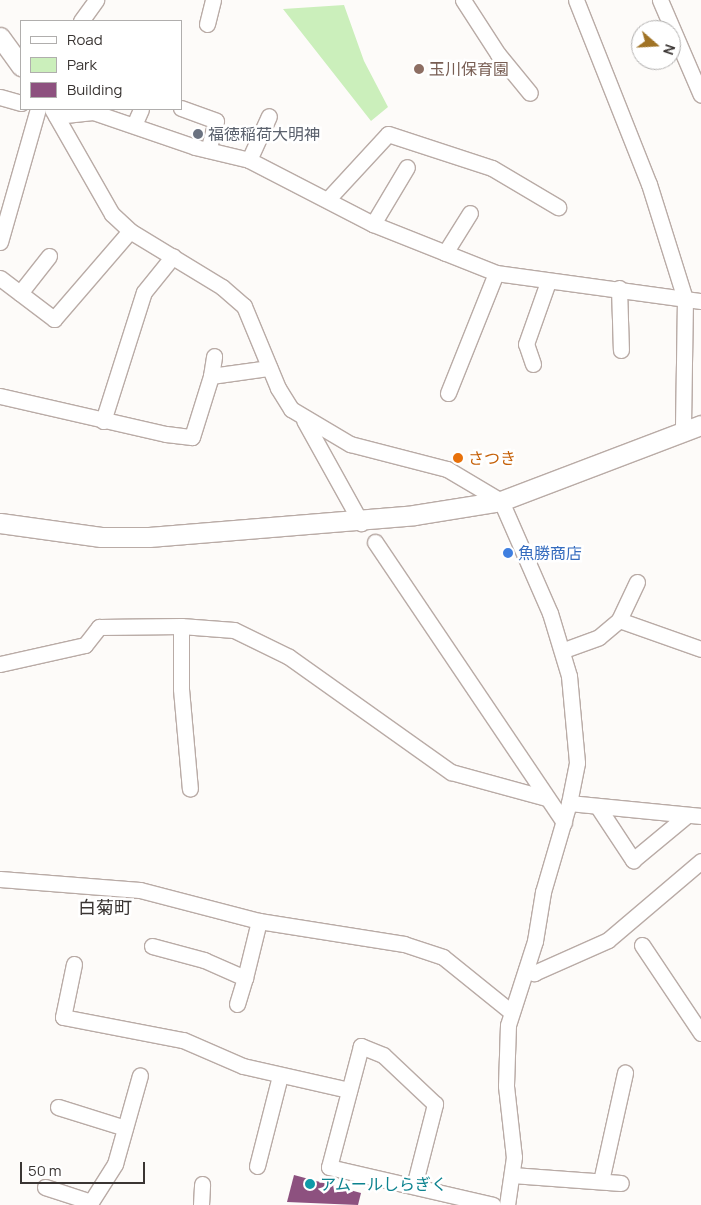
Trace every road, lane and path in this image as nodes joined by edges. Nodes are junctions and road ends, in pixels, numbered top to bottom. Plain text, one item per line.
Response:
1 (96, 0) edge
2 (213, 0) edge
3 (463, 0) edge
4 (576, 0) edge
5 (660, 0) edge
6 (82, 20) edge
7 (207, 24) dead end
8 (0, 37) edge
9 (20, 65) edge
10 (530, 93) dead end
11 (701, 95) edge
12 (0, 97) edge
13 (20, 103) edge
14 (182, 108) edge
15 (38, 110) edge
16 (141, 110) edge
17 (54, 112) edge
18 (269, 116) dead end
19 (134, 125) junction
20 (208, 150) junction
21 (249, 160) junction
22 (407, 167) dead end
23 (328, 199) junction
24 (558, 207) dead end
25 (470, 213) dead end
26 (373, 224) junction
27 (130, 231) junction
28 (0, 242) edge
29 (445, 254) junction
30 (49, 256) dead end
31 (173, 256) junction
32 (496, 273) junction
33 (0, 278) edge
34 (548, 282) junction
35 (620, 288) junction
36 (20, 293) junction
37 (685, 299) junction
38 (701, 301) edge
39 (621, 350) dead end
40 (214, 356) dead end
41 (533, 364) dead end
42 (269, 368) junction
43 (212, 376) junction
44 (448, 393) dead end
45 (0, 396) edge
46 (304, 418) junction
47 (103, 421) junction
48 (701, 425) edge
49 (683, 432) junction
50 (501, 501) junction
51 (0, 523) edge
52 (360, 523) junction
53 (375, 542) dead end
54 (637, 582) dead end
55 (619, 620) junction
56 (181, 626) junction
57 (701, 649) edge
58 (564, 650) junction
59 (0, 664) edge
60 (190, 789) dead end
61 (546, 798) junction
62 (569, 804) junction
63 (598, 807) junction
64 (694, 816) edge
65 (564, 822) junction
66 (701, 861) edge
67 (0, 879) edge
68 (259, 921) junction
69 (642, 945) dead end
70 (152, 946) dead end
71 (74, 964) dead end
72 (526, 970) junction
73 (245, 978) junction
74 (237, 1004) dead end
75 (510, 1011) junction
76 (701, 1033) edge
77 (625, 1073) dead end
78 (140, 1074) dead end
79 (280, 1076) junction
80 (349, 1090) junction
81 (58, 1107) dead end
82 (125, 1128) junction
83 (257, 1166) dead end
84 (512, 1175) junction
85 (601, 1181) junction
86 (621, 1183) dead end
87 (202, 1184) dead end
88 (414, 1186) junction
89 (45, 1187) dead end
90 (90, 1204) edge
91 (201, 1205) edge
92 (493, 1205) edge
93 (507, 1205) edge

1 - 6 street
2 - 7 street
3 - 10 street
4 - 37 street
5 - 11 street
8 - 9 street
12 - 13 street
14 - 20 street
15 - 28 street
16 - 19 street
17 - 19 street
17 - 27 street
18 - 21 street
19 - 20 street
20 - 21 street
21 - 23 street
22 - 26 street
23 - 24 street
23 - 26 street
25 - 29 street
26 - 29 street
27 - 31 street
27 - 36 street
29 - 32 street
30 - 36 street
31 - 42 street
31 - 47 street
32 - 34 street
32 - 44 street
33 - 36 street
34 - 35 street
34 - 41 street
35 - 37 street
35 - 39 street
37 - 38 street
37 - 49 street
40 - 43 street
42 - 43 street
42 - 46 street
43 - 47 street
45 - 47 street
46 - 50 street
46 - 52 street
48 - 49 street
49 - 50 street
50 - 52 street
50 - 58 street
51 - 52 street
53 - 61 street
54 - 55 street
55 - 57 street
55 - 58 street
56 - 59 street
56 - 60 street
56 - 61 street
58 - 62 street
61 - 65 street
62 - 63 street
62 - 65 street
63 - 64 street
63 - 64 street
65 - 72 street
66 - 72 street
67 - 68 street
68 - 73 street
68 - 75 street
69 - 76 street
70 - 73 street
71 - 79 street
72 - 75 street
73 - 74 street
75 - 84 street
77 - 85 street
78 - 82 street
79 - 80 street
79 - 83 street
80 - 88 street
80 - 88 street
81 - 82 street
82 - 90 street
84 - 85 street
84 - 93 street
85 - 86 street
87 - 91 street
88 - 92 street
89 - 90 street

